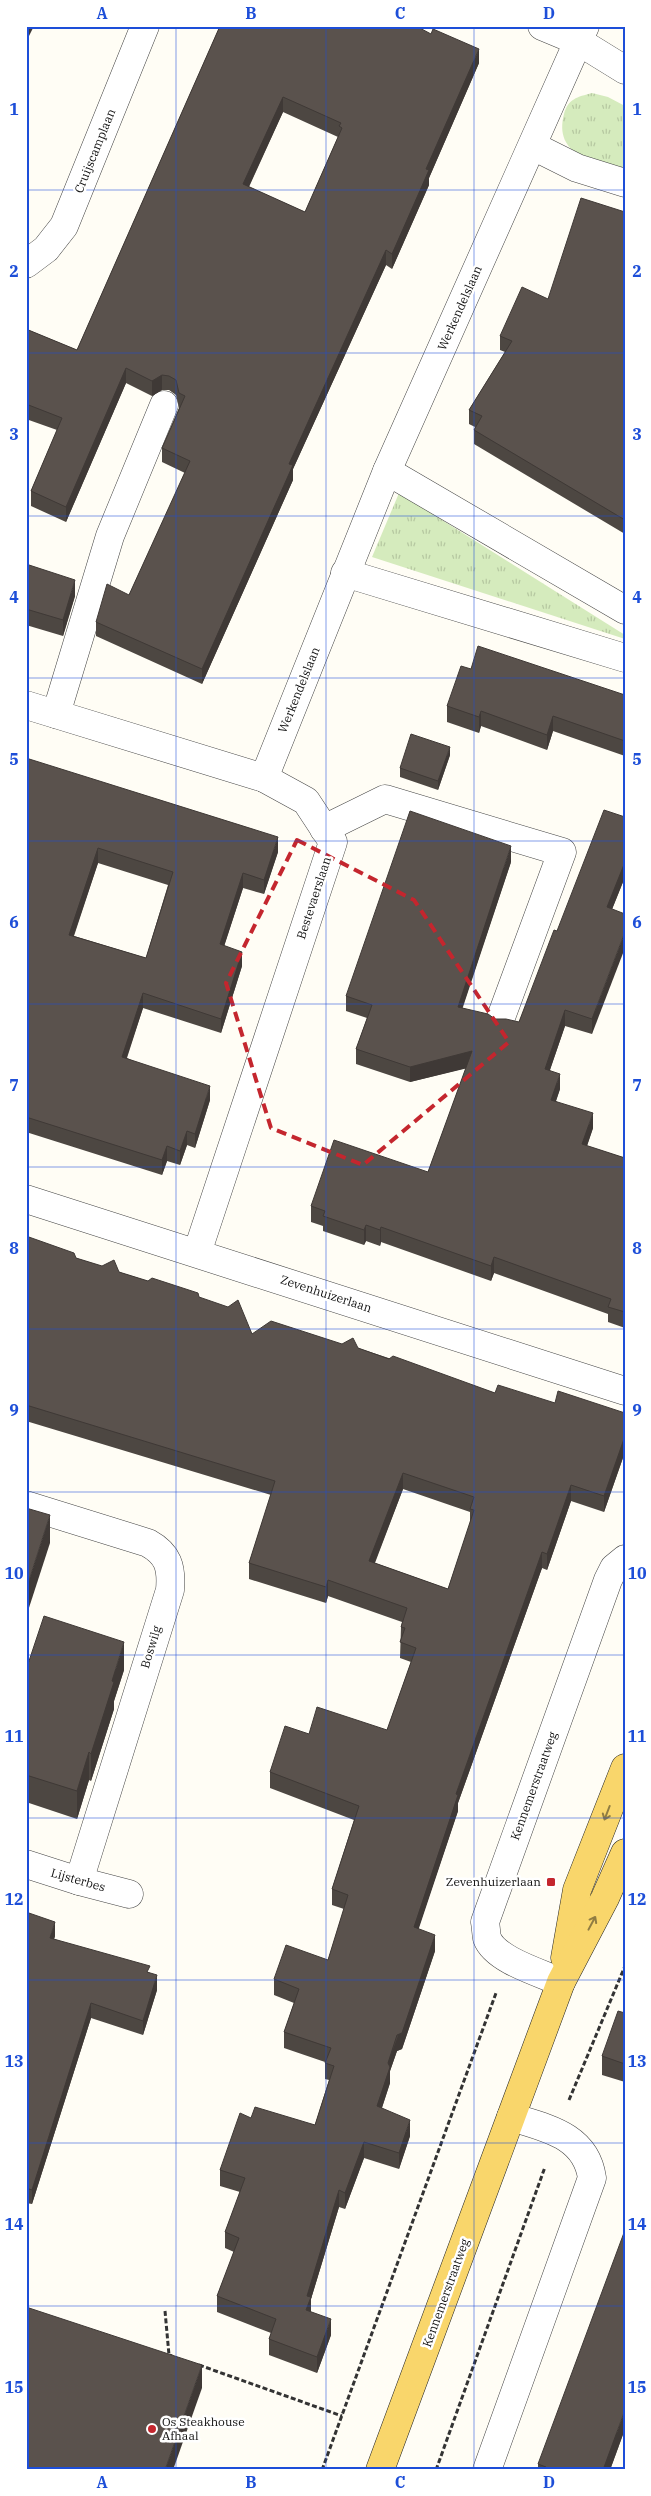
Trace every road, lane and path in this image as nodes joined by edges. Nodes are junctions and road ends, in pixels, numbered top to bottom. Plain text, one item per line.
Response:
1 (145, 26) edge
2 (542, 26) edge
3 (582, 34) edge
4 (625, 70) edge
5 (533, 146) junction
6 (625, 184) edge
7 (26, 264) edge
8 (164, 405) dead end
9 (387, 471) junction
10 (345, 573) junction
11 (625, 610) edge
12 (625, 658) edge
13 (26, 705) edge
14 (56, 714) junction
15 (264, 778) junction
16 (324, 829) junction
17 (500, 1020) edge
18 (26, 1200) edge
19 (197, 1253) junction
20 (625, 1391) edge
21 (26, 1505) edge
22 (625, 1559) edge
23 (625, 1768) edge
24 (625, 1853) edge
25 (26, 1864) edge
26 (79, 1881) junction
27 (129, 1894) dead end
28 (508, 1959) junction
29 (625, 1966) edge
30 (561, 1982) junction
31 (511, 2117) junction
32 (556, 2131) junction
33 (165, 2311) dead end
34 (178, 2358) edge
35 (196, 2365) edge
36 (342, 2416) junction
37 (322, 2470) edge
38 (380, 2470) edge
39 (436, 2470) edge
40 (487, 2470) edge

1 - 7 street, Cruijscamplaan
2 - 3 street
3 - 4 street
3 - 5 street, Werkendelslaan
5 - 6 street
5 - 9 street, Werkendelslaan
8 - 14 street
9 - 10 street, Werkendelslaan
9 - 11 street
10 - 12 street
10 - 15 street, Werkendelslaan
13 - 14 street, Bestevaerslaan
14 - 15 street, Bestevaerslaan
15 - 16 street, Bestevaerslaan
16 - 17 street
16 - 19 street, Bestevaerslaan
18 - 19 street, Zevenhuizerlaan
19 - 20 street, Zevenhuizerlaan
21 - 26 street, Boswilg
22 - 28 street, Kennemerstraatweg
23 -> 30 main road, Kennemerstraatweg
30 -> 24 main road, Kennemerstraatweg
25 - 26 street, Lijsterbes
26 - 27 street, Lijsterbes
28 - 30 street, Kennemerstraatweg
28 - 36 path
29 - 32 path
30 - 31 main road, Kennemerstraatweg
31 - 32 street
31 - 38 main road, Kennemerstraatweg
32 - 39 path
32 - 40 street
33 - 34 path
35 - 36 path
36 - 37 path

